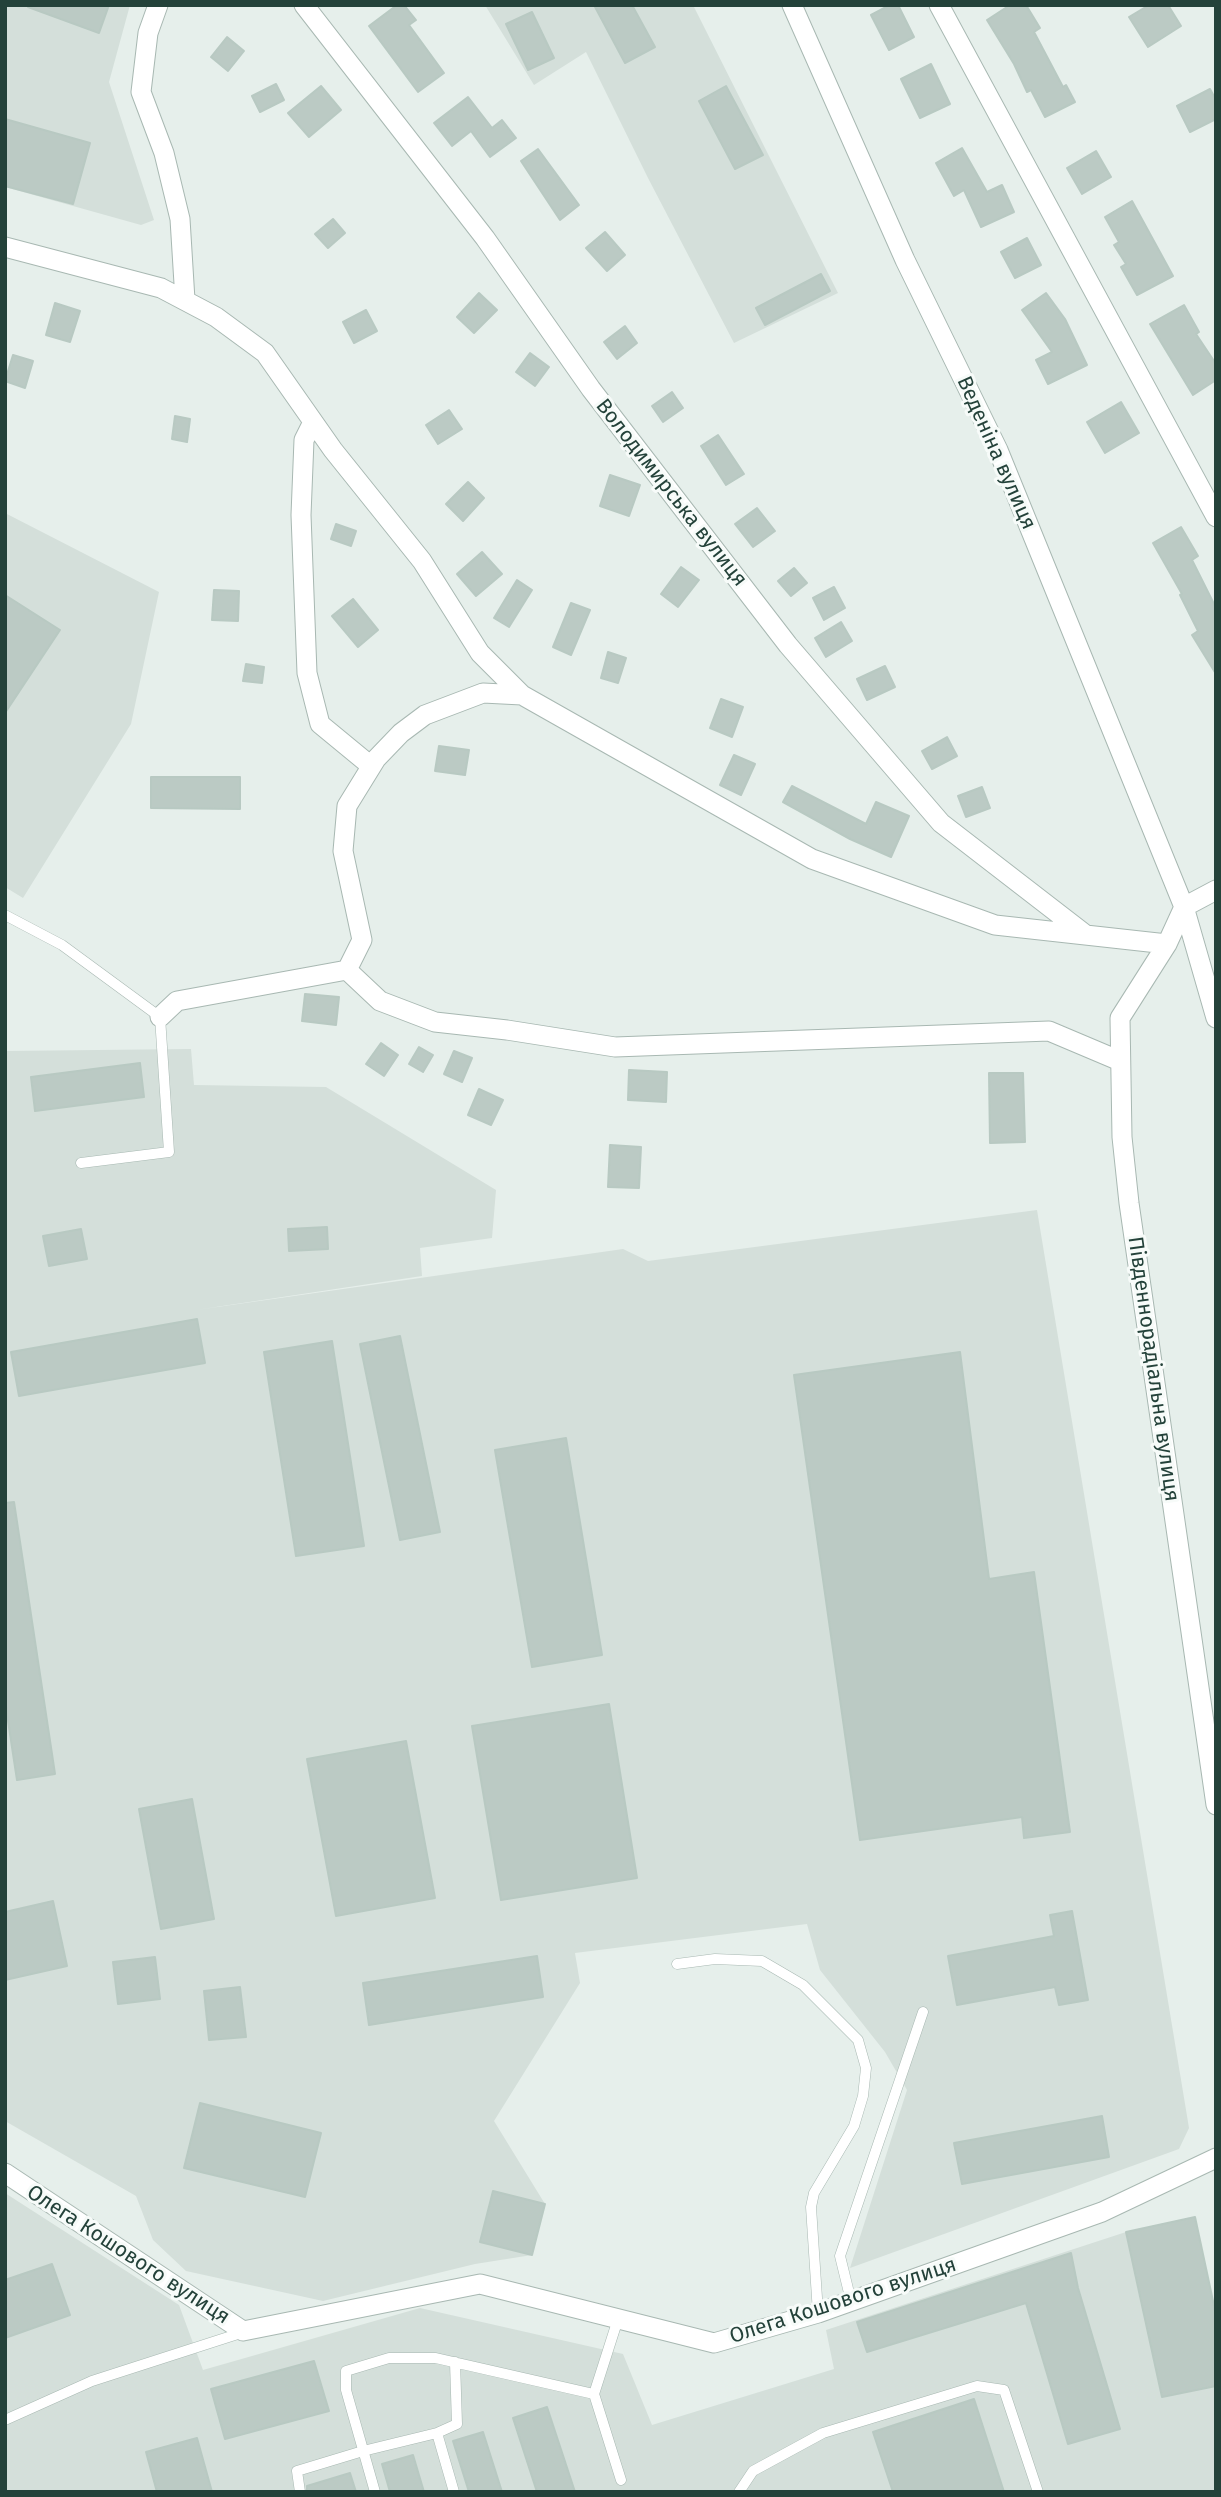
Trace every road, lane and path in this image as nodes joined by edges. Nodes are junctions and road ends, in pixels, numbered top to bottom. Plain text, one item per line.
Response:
1 (158, 5) edge
2 (304, 5) edge
3 (792, 5) edge
4 (939, 5) edge
5 (5, 247) edge
6 (185, 300) junction
7 (313, 422) junction
8 (1216, 517) edge
9 (522, 695) junction
10 (371, 766) junction
11 (1216, 890) edge
12 (1184, 907) junction
13 (5, 915) edge
14 (1086, 935) junction
15 (1167, 944) junction
16 (347, 970) junction
17 (160, 1017) junction
18 (1216, 1018) edge
19 (1120, 1061) junction
20 (80, 1163) dead end
21 (1216, 1805) edge
22 (677, 1964) dead end
23 (923, 2012) dead end
24 (1216, 2158) edge
25 (5, 2173) edge
26 (850, 2301) junction
27 (818, 2313) junction
28 (618, 2319) junction
29 (251, 2329) junction
30 (455, 2362) junction
31 (594, 2394) junction
32 (5, 2420) edge
33 (438, 2433) junction
34 (363, 2451) junction
35 (621, 2480) dead end
36 (300, 2492) edge
37 (375, 2492) edge
38 (454, 2492) edge
39 (739, 2492) edge
40 (1038, 2492) edge

1 - 6 street
2 - 14 street, Володимирська вулиця
3 - 12 street, Веденіна вулиця
4 - 8 street
5 - 6 street
6 - 7 street
7 - 9 street
7 - 10 street
9 - 10 street
9 - 14 street
10 - 16 street
11 - 12 street
12 - 15 street, Південнорадіальна вулиця
12 - 18 street, Веденіна вулиця
13 - 17 lane
14 - 15 street
15 - 19 street, Південнорадіальна вулиця
16 - 17 street
16 - 19 street
17 - 20 lane
19 - 21 street, Південнорадіальна вулиця
22 - 27 lane
23 - 26 lane
24 - 26 street, Олега Кошового вулиця
25 - 29 street, Олега Кошового вулиця
26 - 27 street, Олега Кошового вулиця
27 - 28 street, Олега Кошового вулиця
28 - 29 street, Олега Кошового вулиця
28 - 31 lane
29 - 32 lane
30 - 31 lane
30 - 33 lane
30 - 34 lane
31 - 35 lane
33 - 34 lane
33 - 38 lane
34 - 36 lane
34 - 37 lane
39 - 40 lane

